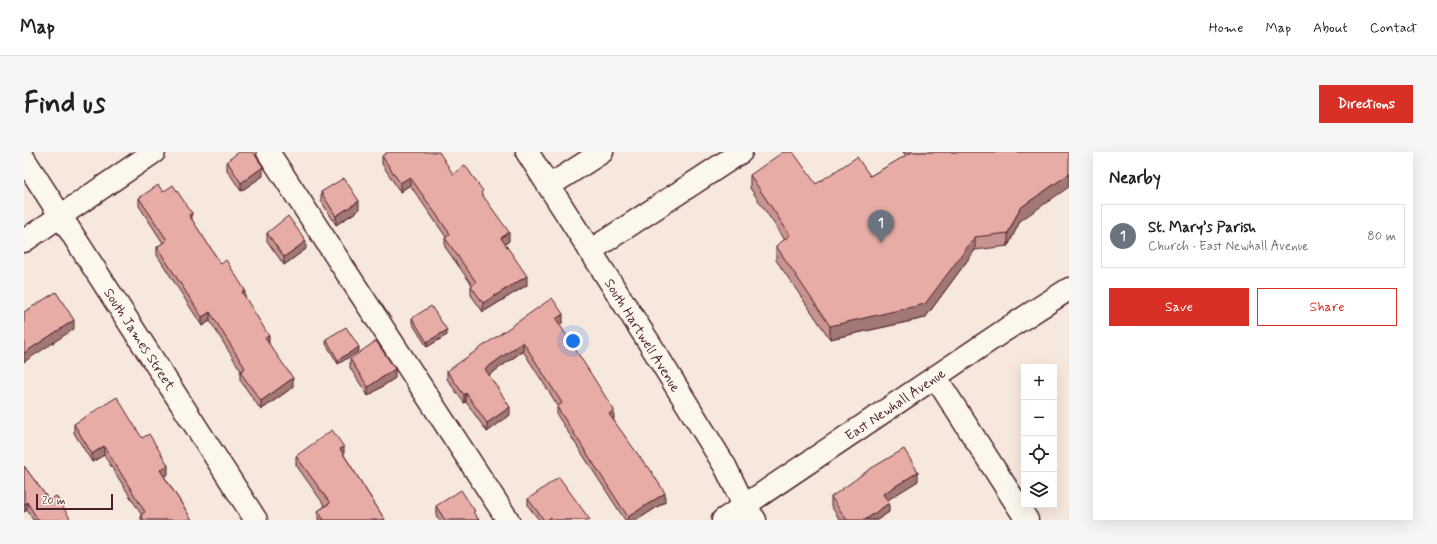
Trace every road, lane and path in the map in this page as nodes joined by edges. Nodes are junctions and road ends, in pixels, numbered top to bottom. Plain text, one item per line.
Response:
1 (154, 152) edge
2 (268, 152) edge
3 (527, 152) edge
4 (602, 152) edge
5 (741, 152) edge
6 (24, 159) edge
7 (549, 186) junction
8 (61, 216) junction
9 (24, 241) edge
10 (590, 251) junction
11 (1069, 289) edge
12 (936, 378) junction
13 (750, 513) edge
14 (256, 520) edge
15 (508, 520) edge
16 (723, 520) edge
17 (1027, 520) edge

1 - 8 street
2 - 15 street
3 - 7 street, South Hartwell Avenue
4 - 7 street
5 - 10 street
6 - 8 street, South James Street
7 - 10 street, South Hartwell Avenue
8 - 9 street
8 - 14 street, South James Street
10 - 13 street, South Hartwell Avenue
11 - 12 street, East Newhall Avenue
12 - 13 street, East Newhall Avenue
12 - 17 street
13 - 16 street, East Newhall Avenue

